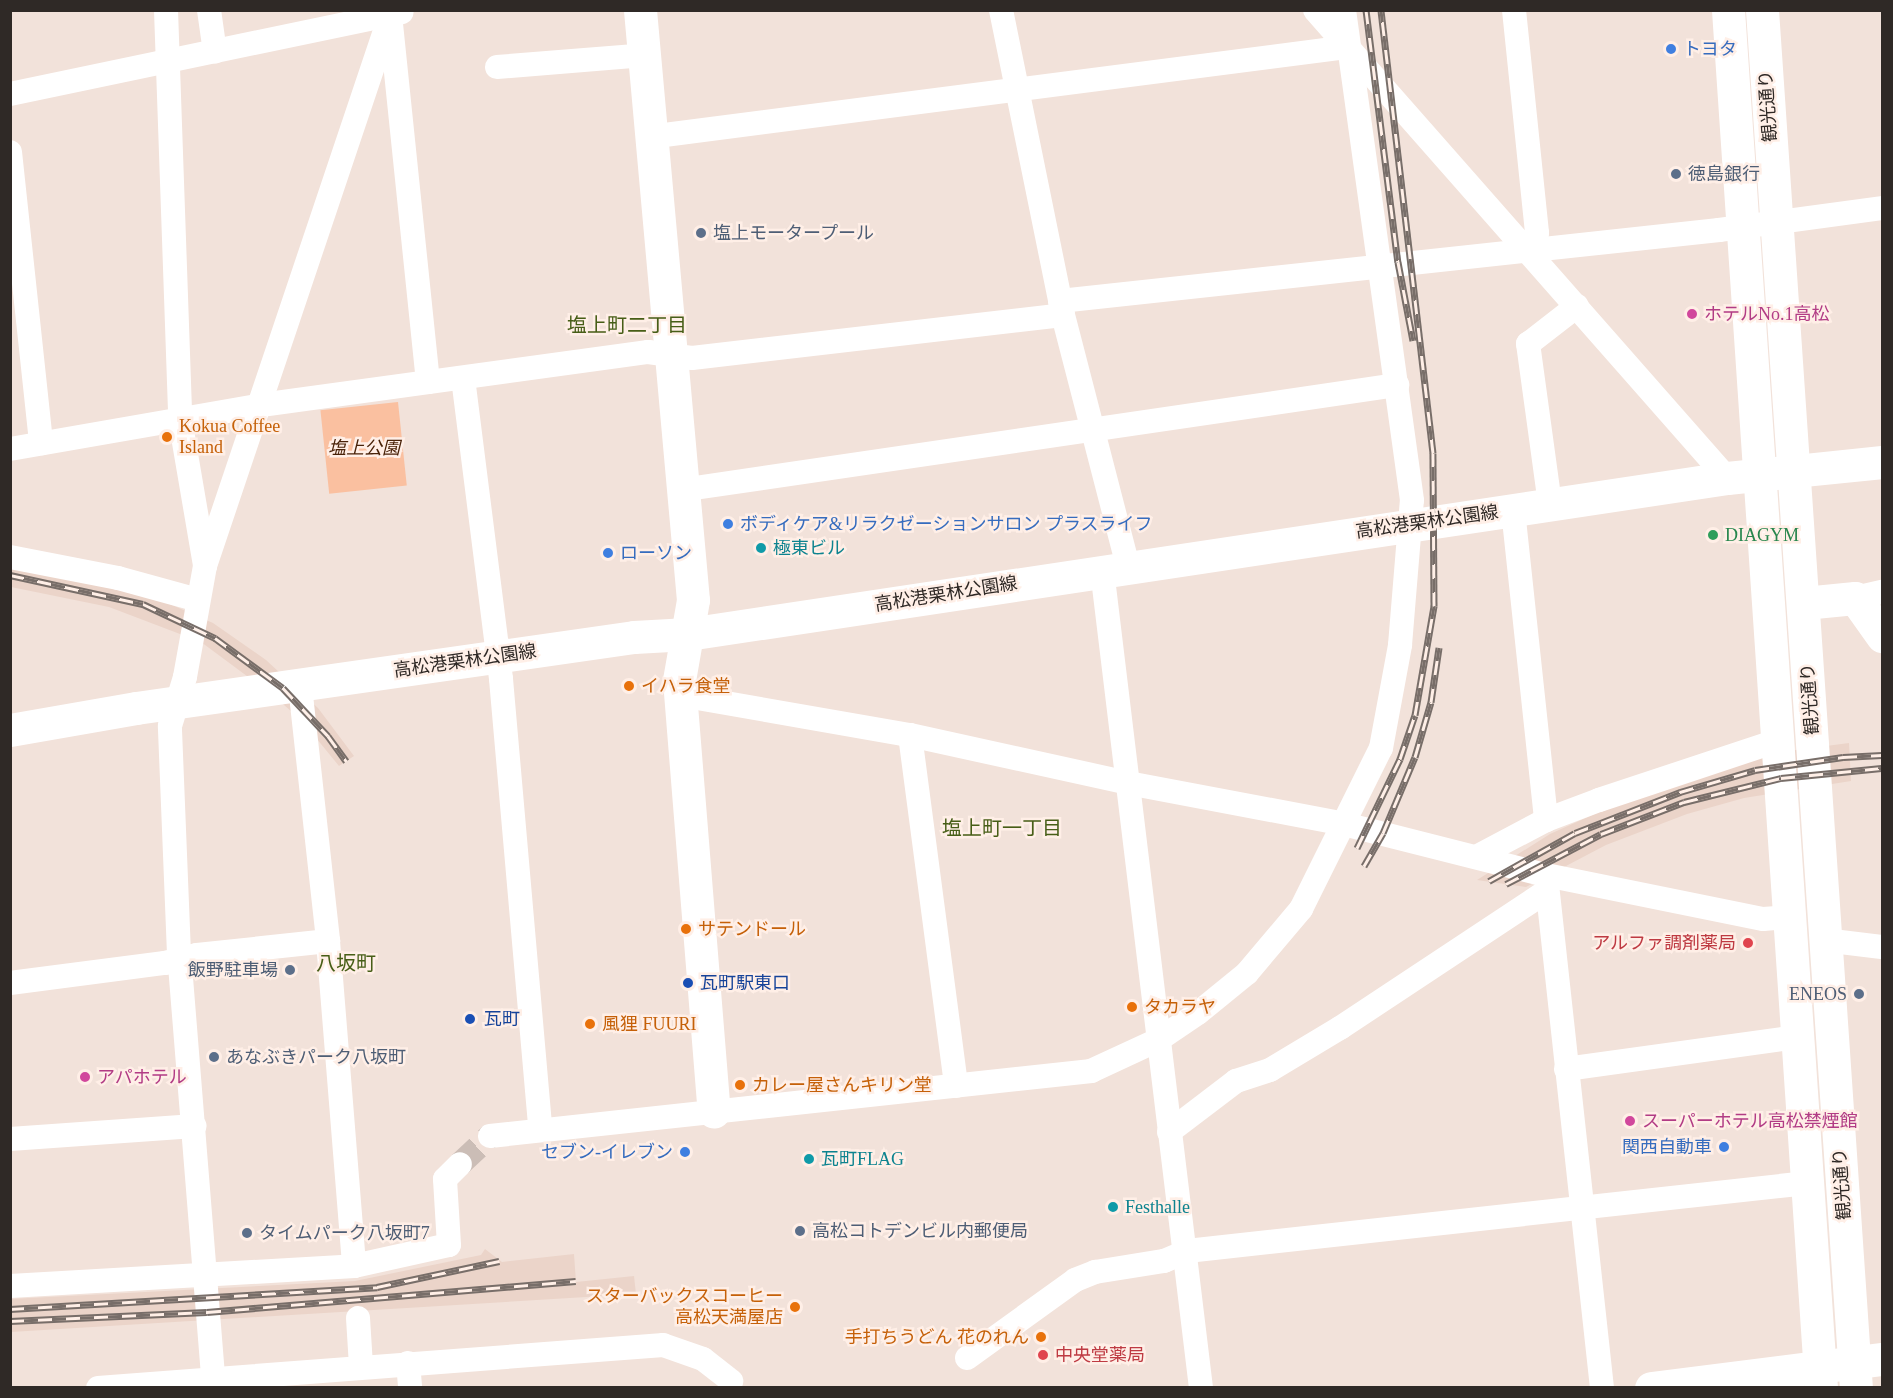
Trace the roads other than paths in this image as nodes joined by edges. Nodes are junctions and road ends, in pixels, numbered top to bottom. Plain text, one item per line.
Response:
1 (166, 10) edge
2 (209, 10) edge
3 (640, 10) edge
4 (1001, 10) edge
5 (1315, 10) edge
6 (1344, 10) edge
7 (1514, 10) edge
8 (1728, 10) edge
9 (1762, 10) edge
10 (396, 12) edge
11 (1348, 47) junction
12 (215, 52) junction
13 (645, 55) junction
14 (168, 62) junction
15 (497, 67) dead end
16 (1019, 88) junction
17 (10, 94) edge
18 (649, 136) junction
19 (10, 152) edge
20 (1882, 208) edge
21 (1776, 221) junction
22 (1740, 226) junction
23 (1527, 249) junction
24 (1377, 264) junction
25 (1577, 306) junction
26 (1062, 308) junction
27 (669, 356) junction
28 (463, 378) junction
29 (428, 382) junction
30 (1397, 385) junction
31 (261, 405) junction
32 (180, 419) junction
33 (1092, 431) junction
34 (41, 443) junction
35 (10, 449) edge
36 (1882, 462) edge
37 (1794, 471) junction
38 (1759, 475) junction
39 (1727, 478) junction
40 (681, 490) junction
41 (1550, 504) junction
42 (1513, 510) junction
43 (1410, 525) junction
44 (10, 557) edge
45 (205, 567) junction
46 (1115, 568) junction
47 (1869, 595) edge
48 (198, 600) junction
49 (1804, 603) junction
50 (688, 634) junction
51 (1882, 636) edge
52 (497, 656) junction
53 (300, 686) junction
54 (680, 695) junction
55 (177, 702) junction
56 (10, 730) edge
57 (910, 735) junction
58 (1779, 740) junction
59 (1128, 783) junction
60 (1546, 820) junction
61 (1344, 824) junction
62 (1476, 857) junction
63 (1546, 883) junction
64 (1791, 917) junction
65 (1824, 940) junction
66 (328, 941) junction
67 (1882, 947) edge
68 (180, 959) junction
69 (10, 983) edge
70 (1798, 1037) junction
71 (1158, 1040) junction
72 (1566, 1069) junction
73 (956, 1086) junction
74 (714, 1112) junction
75 (195, 1126) junction
76 (540, 1128) junction
77 (1169, 1132) junction
78 (490, 1136) tunnel mouth
79 (10, 1139) edge
80 (460, 1164) tunnel mouth
81 (1807, 1183) junction
82 (1580, 1208) junction
83 (1187, 1251) junction
84 (354, 1266) junction
85 (205, 1276) junction
86 (10, 1286) edge
87 (358, 1318) dead end
88 (967, 1358) dead end
89 (408, 1363) junction
90 (362, 1366) junction
91 (1864, 1370) edge
92 (1820, 1377) edge
93 (731, 1381) dead end
94 (214, 1382) edge
95 (98, 1388) edge
96 (410, 1388) edge
97 (1201, 1388) edge
98 (1602, 1388) edge
99 (1651, 1388) edge

1 - 14 street
2 - 12 street
3 - 13 main road
4 - 16 street
5 - 11 street
6 - 11 street
7 - 23 street
8 - 22 main road, 観光通り
9 - 21 main road, 観光通り
10 - 12 street
10 - 29 street
10 - 31 street
11 - 16 street
11 - 23 street
11 - 24 street
12 - 14 street
13 - 15 street
13 - 18 main road
14 - 17 street
14 - 32 street
16 - 18 street
16 - 26 street
18 - 27 main road
19 - 34 street
20 - 21 street
21 - 22 street
21 - 37 main road, 観光通り
22 - 23 street
22 - 38 main road, 観光通り
23 - 24 street
23 - 25 street
24 - 26 street
24 - 30 street
25 - 39 street
25 - 41 street
26 - 27 street
26 - 33 street
27 - 28 street
27 - 40 main road
28 - 29 street
28 - 52 street
29 - 31 street
30 - 33 street
30 - 43 street
31 - 32 street
31 - 45 street
32 - 34 street
32 - 45 street
33 - 40 street
33 - 46 street
34 - 35 street
36 - 37 main road, 高松港栗林公園線
37 - 38 main road, 高松港栗林公園線
37 - 49 main road, 観光通り
38 - 39 main road, 高松港栗林公園線
38 - 58 main road, 観光通り
39 - 41 main road, 高松港栗林公園線
40 - 50 main road
41 - 42 main road, 高松港栗林公園線
42 - 43 main road, 高松港栗林公園線
42 - 60 street
43 - 46 main road, 高松港栗林公園線
43 - 61 street
44 - 48 street
45 - 48 street
46 - 50 main road, 高松港栗林公園線
46 - 59 street
47 - 49 main road
47 - 51 main road
48 - 55 street
49 - 65 main road, 観光通り
50 - 52 main road, 高松港栗林公園線
50 - 54 main road
52 - 53 main road, 高松港栗林公園線
52 - 76 street
53 - 55 main road, 高松港栗林公園線
53 - 66 street
54 - 57 street
54 - 74 main road
55 - 56 main road, 高松港栗林公園線
55 - 68 street
57 - 59 street
57 - 73 street
58 - 60 street
58 - 64 main road, 観光通り
59 - 61 street
59 - 71 street
60 - 62 street
61 - 62 street
61 - 71 street
62 - 63 street
63 - 64 street
63 - 72 street
63 - 77 street
64 - 70 main road, 観光通り
65 - 67 street
65 - 91 main road, 観光通り
66 - 68 street
66 - 84 street
68 - 69 street
68 - 75 street
70 - 72 street
70 - 81 main road, 観光通り
71 - 73 street
71 - 77 street
72 - 82 street
73 - 74 street
74 - 76 street
75 - 79 street
75 - 85 street
76 - 78 street
77 - 83 street
80 - 84 street
81 - 82 street
81 - 92 main road, 観光通り
82 - 83 street
82 - 98 street
83 - 88 street
83 - 97 street
84 - 85 street
85 - 86 street
85 - 94 street
87 - 90 street
89 - 90 street
89 - 93 street
89 - 96 street
90 - 94 street
91 - 92 main road
92 - 99 main road
94 - 95 street

